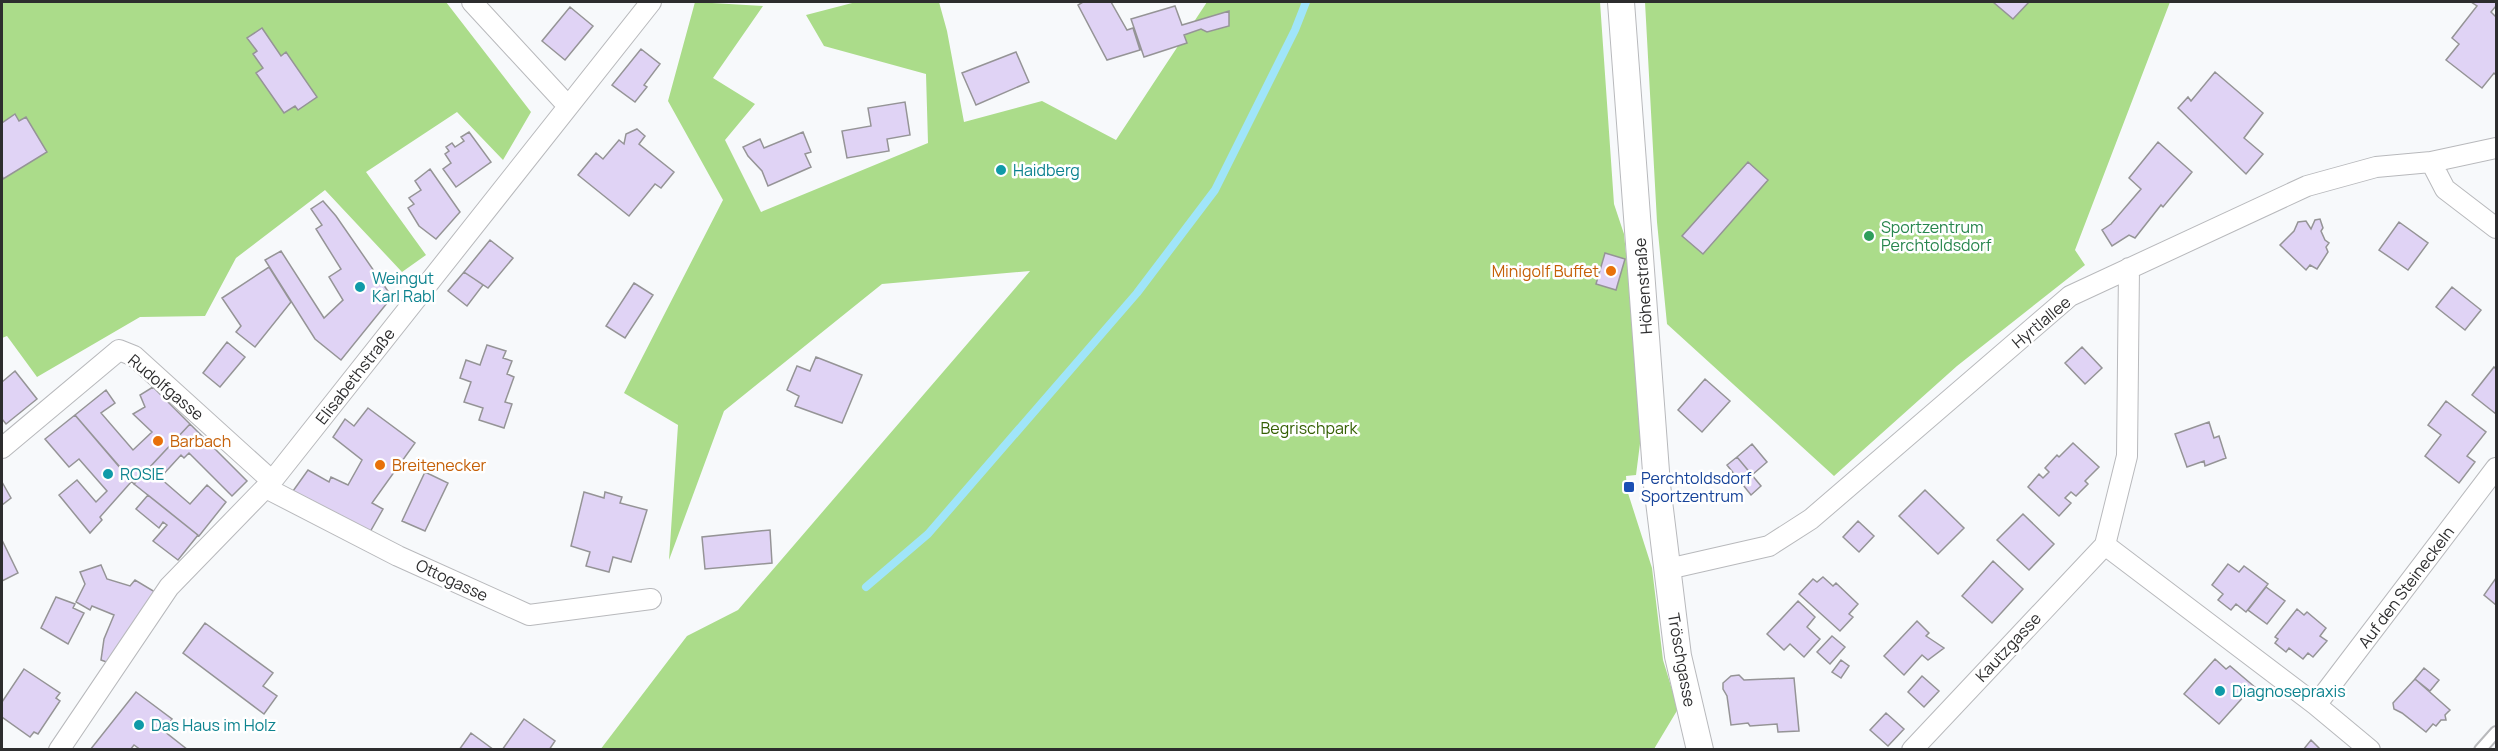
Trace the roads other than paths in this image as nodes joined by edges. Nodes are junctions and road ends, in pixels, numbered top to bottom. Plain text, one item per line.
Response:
1 (472, 2) edge
2 (651, 2) edge
3 (1621, 2) edge
4 (568, 106) junction
5 (2496, 148) edge
6 (2431, 162) junction
7 (2496, 228) edge
8 (2129, 268) junction
9 (2, 448) edge
10 (2496, 468) edge
11 (269, 484) junction
12 (2104, 545) junction
13 (1668, 569) junction
14 (651, 599) dead end
15 (2316, 705) junction
16 (2496, 732) edge
17 (59, 750) edge
18 (1700, 750) edge
19 (1912, 750) edge
20 (2370, 750) edge
21 (2480, 750) edge

1 - 4 street
2 - 4 street, Elisabethstraße
3 - 13 street, Höhenstraße
4 - 11 street, Elisabethstraße
5 - 6 street, Hyrtlallee
6 - 7 street
6 - 8 street, Hyrtlallee
8 - 12 street
8 - 13 street, Hyrtlallee
9 - 11 street, Rudolfgasse
10 - 15 street, Auf den Steineckeln
11 - 14 street, Ottogasse
11 - 17 street, Elisabethstraße
12 - 15 street
12 - 19 street, Kautzgasse
13 - 18 street, Tröschgasse
15 - 20 street
16 - 21 lane

